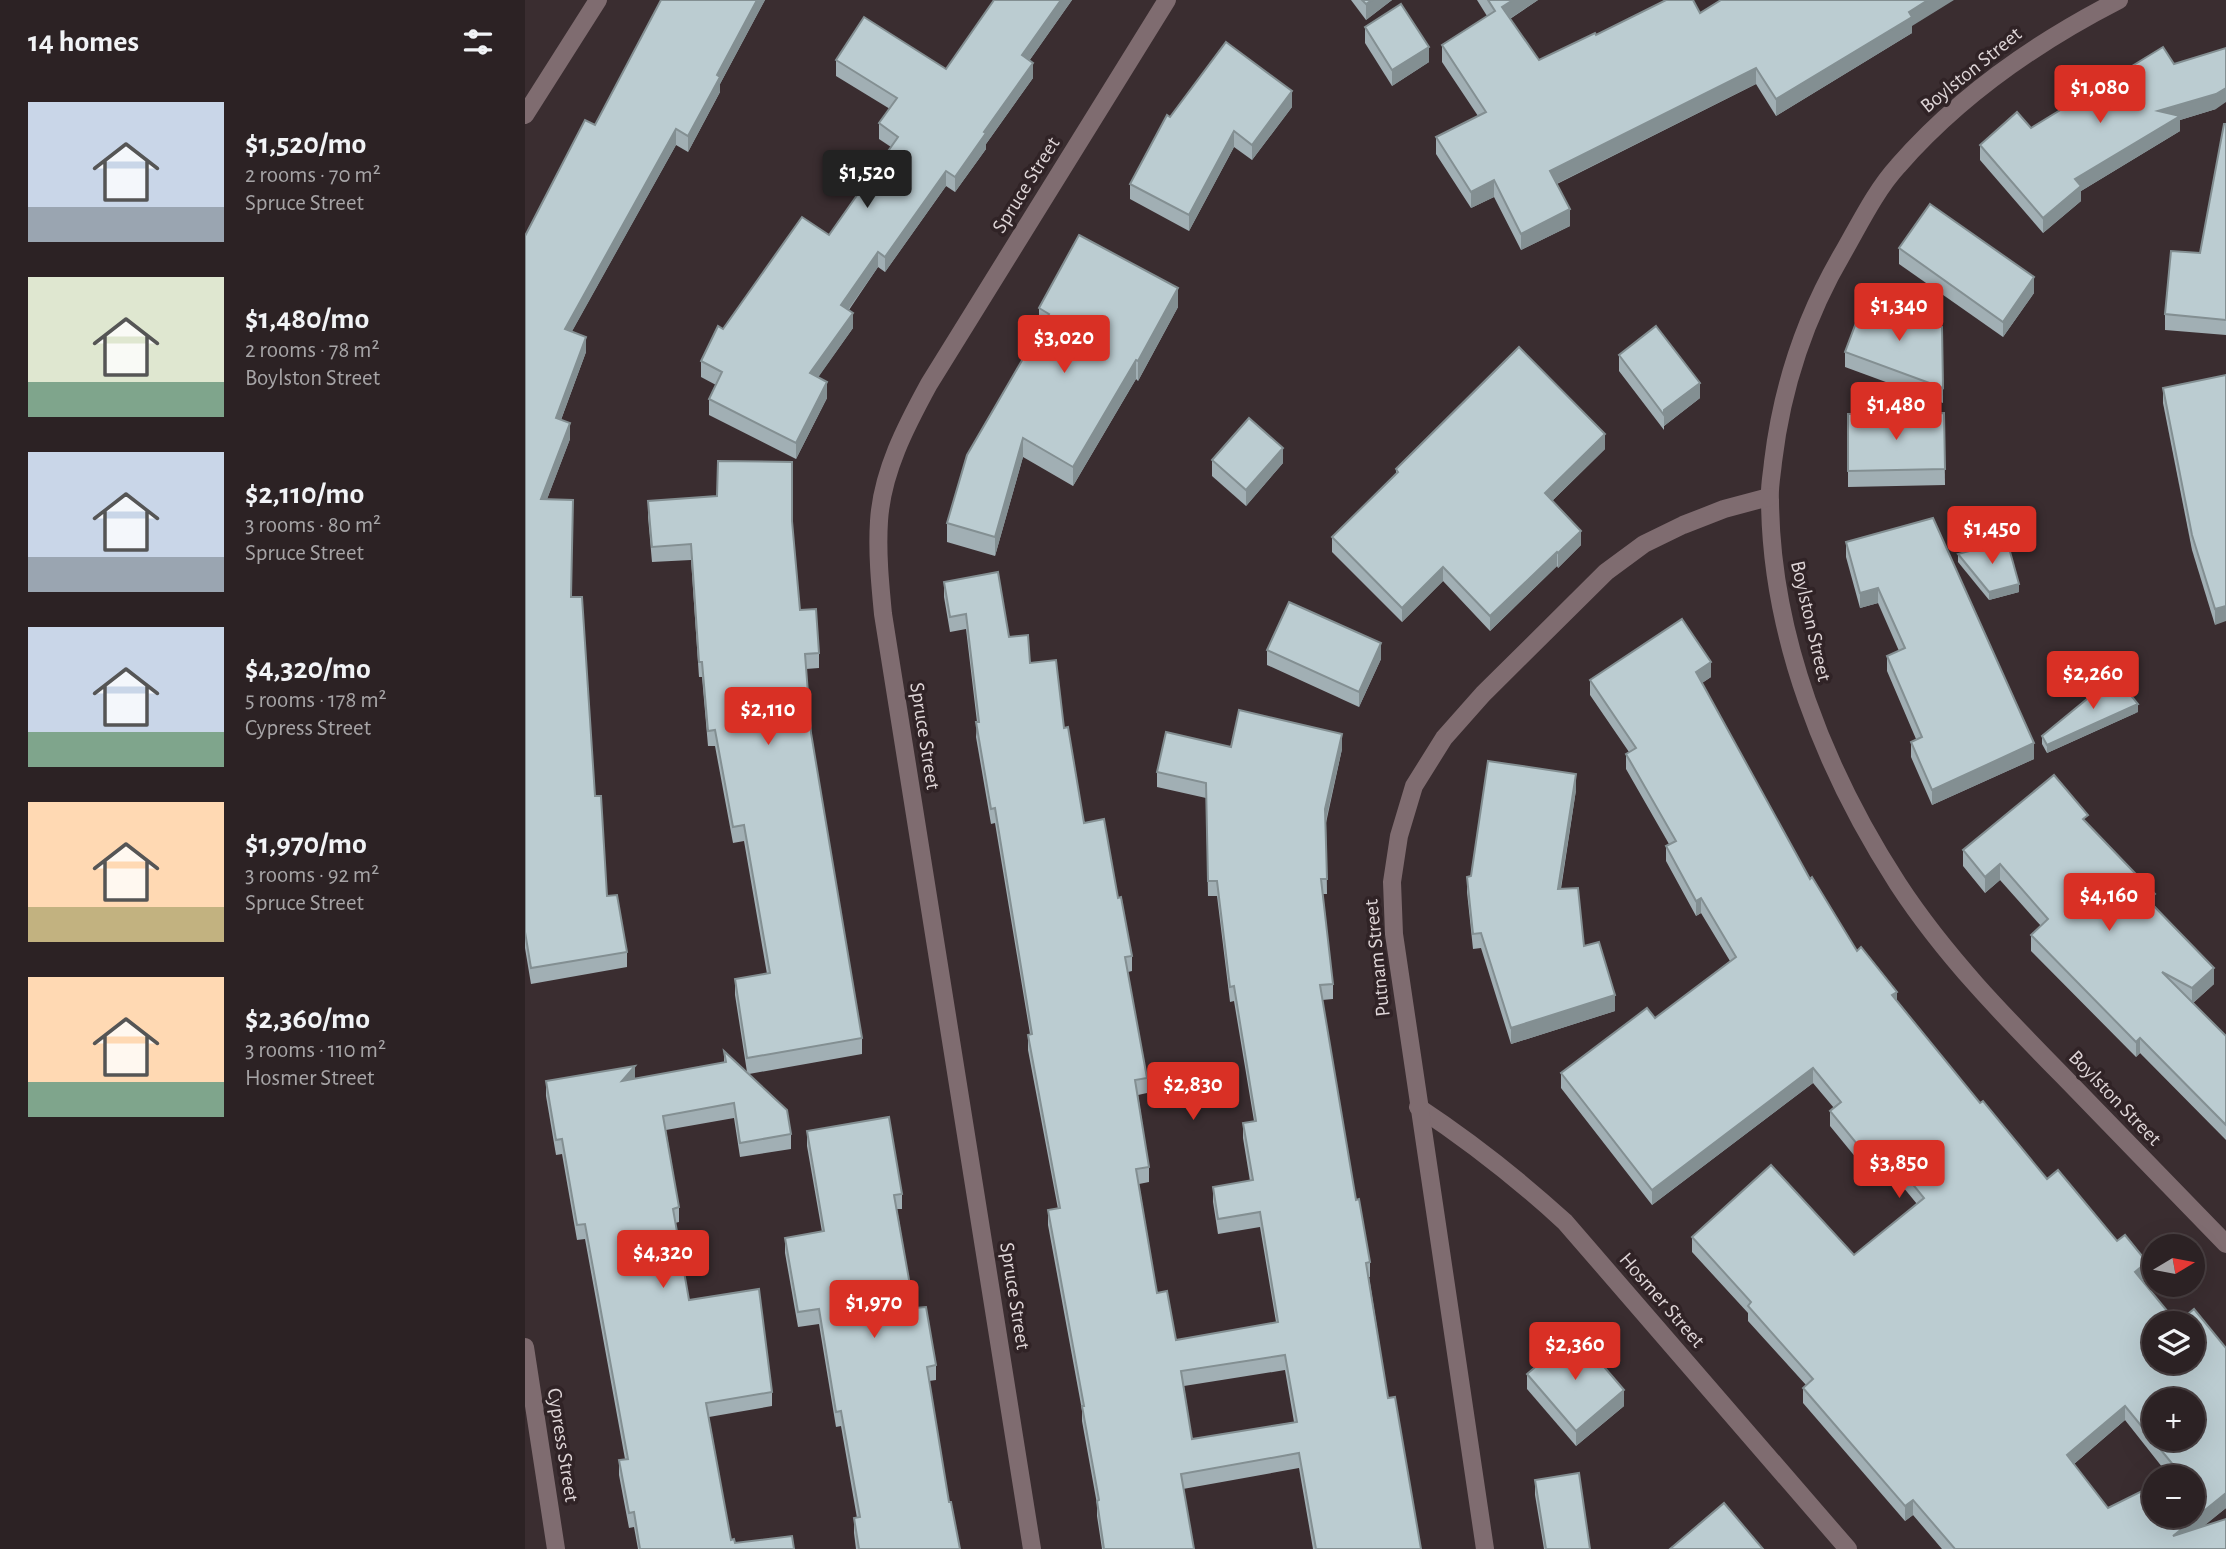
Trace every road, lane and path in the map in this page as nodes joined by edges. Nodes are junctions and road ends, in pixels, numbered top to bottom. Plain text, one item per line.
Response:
1 (598, 0) edge
2 (1167, 0) edge
3 (2119, 0) edge
4 (525, 116) edge
5 (1769, 497) junction
6 (1418, 1107) junction
7 (2226, 1244) edge
8 (525, 1347) edge
9 (556, 1549) edge
10 (1032, 1549) edge
11 (1485, 1549) edge
12 (1848, 1549) edge

1 - 4 street
2 - 10 street, Spruce Street
3 - 5 street, Boylston Street
5 - 6 street, Putnam Street
5 - 7 street, Boylston Street
6 - 11 street, Putnam Street
6 - 12 street, Hosmer Street
8 - 9 street, Cypress Street

